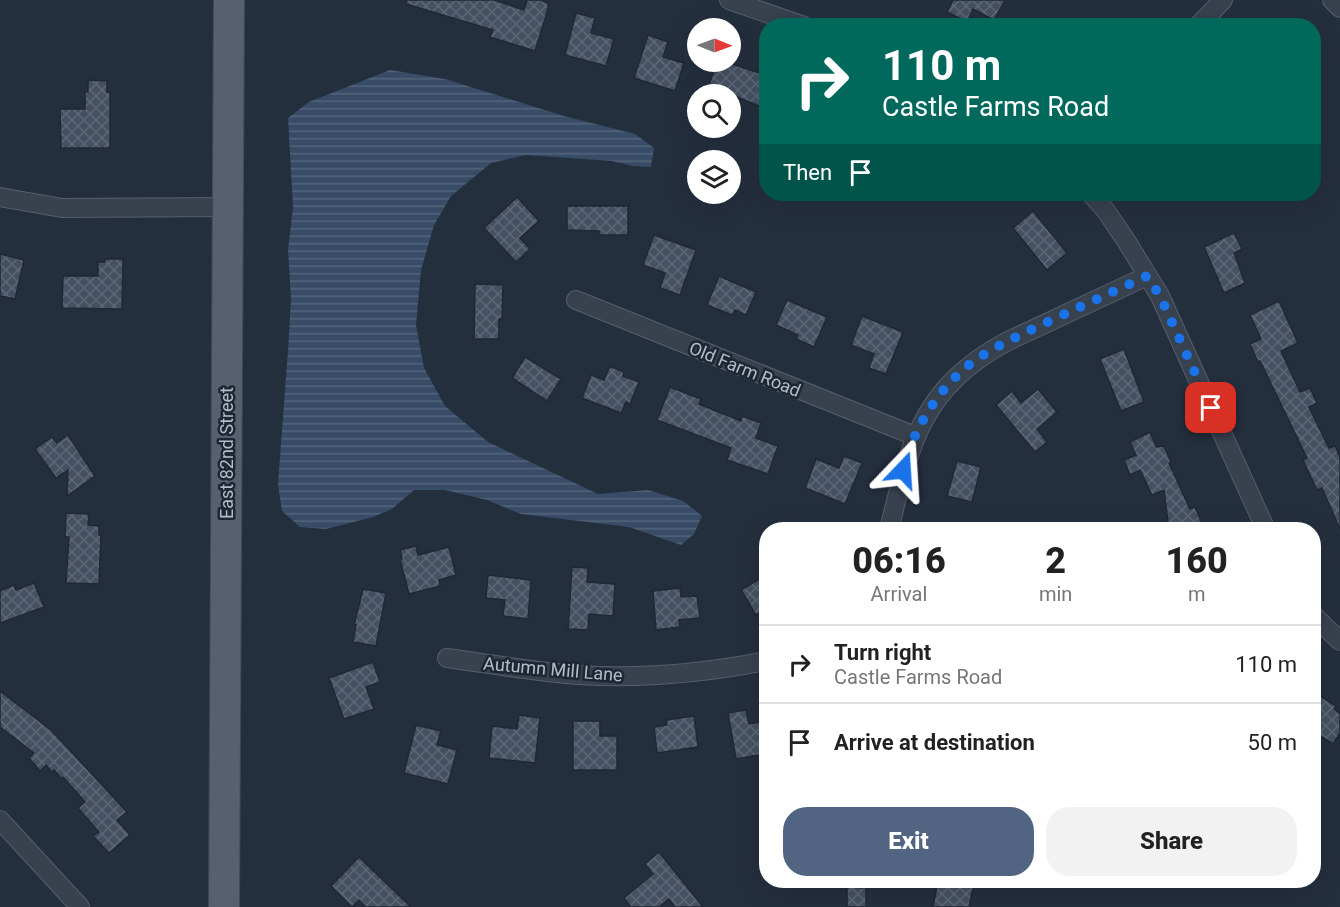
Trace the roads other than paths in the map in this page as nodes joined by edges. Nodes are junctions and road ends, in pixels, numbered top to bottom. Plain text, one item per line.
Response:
1 (229, 0) edge
2 (729, 0) edge
3 (1223, 0) edge
4 (1332, 0) edge
5 (1340, 8) edge
6 (781, 18) edge
7 (1206, 18) edge
8 (0, 197) edge
9 (1096, 201) edge
10 (227, 207) junction
11 (1147, 276) junction
12 (576, 300) dead end
13 (915, 436) junction
14 (891, 522) edge
15 (1262, 522) edge
16 (1321, 623) edge
17 (1340, 641) edge
18 (447, 657) dead end
19 (759, 662) edge
20 (0, 820) edge
21 (80, 907) edge
22 (224, 907) edge

1 - 10 main road, East 82nd Street
2 - 6 street
3 - 7 street
4 - 5 street
8 - 10 street
9 - 11 street
10 - 22 main road, East 82nd Street
11 - 13 street
11 - 15 street
12 - 13 street, Old Farm Road
13 - 14 street
16 - 17 street
18 - 19 street, Autumn Mill Lane
20 - 21 street

